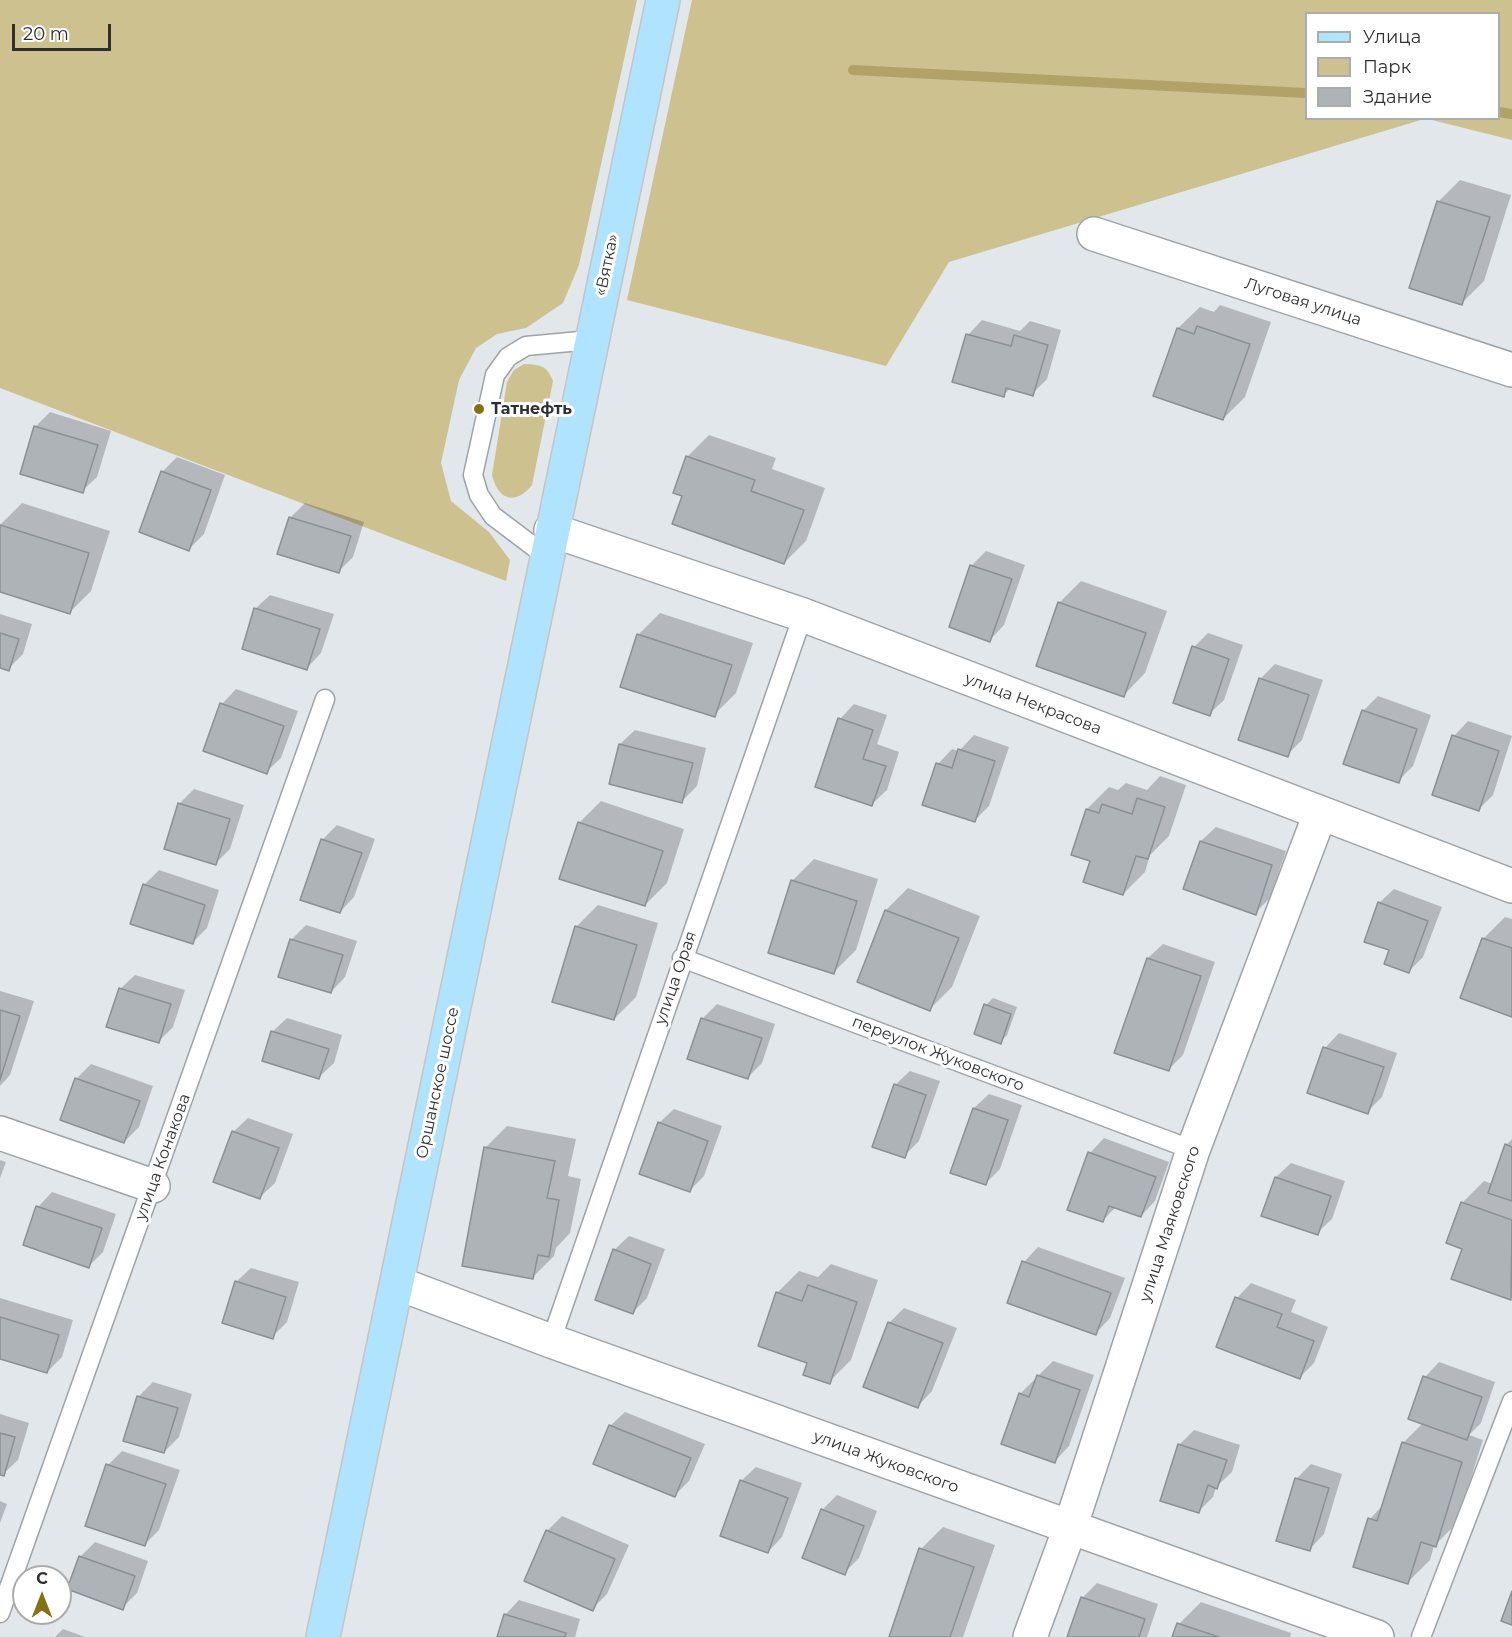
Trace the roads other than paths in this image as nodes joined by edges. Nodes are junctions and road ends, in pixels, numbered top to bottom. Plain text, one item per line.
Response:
1 (663, 0) edge
2 (1094, 234) dead end
3 (591, 340) junction
4 (1512, 370) edge
5 (548, 543) junction
6 (803, 615) junction
7 (325, 699) dead end
8 (1320, 814) junction
9 (1512, 886) edge
10 (682, 958) junction
11 (0, 1132) edge
12 (1194, 1150) junction
13 (153, 1186) junction
14 (398, 1283) junction
15 (551, 1341) junction
16 (1512, 1401) edge
17 (1070, 1528) junction
18 (0, 1613) edge
19 (323, 1637) edge
20 (1030, 1637) edge
21 (1377, 1637) edge
22 (1421, 1637) edge

1 - 3 main road, «Вятка»
2 - 4 street, Луговая улица
3 - 5 main road, «Вятка»
3 - 5 lane
5 - 6 street, улица Некрасова
5 - 14 main road, Оршанское шоссе
6 - 8 street, улица Некрасова
6 - 10 lane, улица Орая
7 - 13 lane, улица Конакова
8 - 9 street, улица Некрасова
8 - 12 street, улица Маяковского
10 - 12 lane, переулок Жуковского
10 - 15 lane, улица Орая
11 - 13 street
12 - 17 street, улица Маяковского
13 - 18 lane, улица Конакова
14 - 15 street, улица Жуковского
14 - 19 main road, Оршанское шоссе
15 - 17 street, улица Жуковского
16 - 22 lane
17 - 20 street, улица Маяковского
17 - 21 street, улица Жуковского

